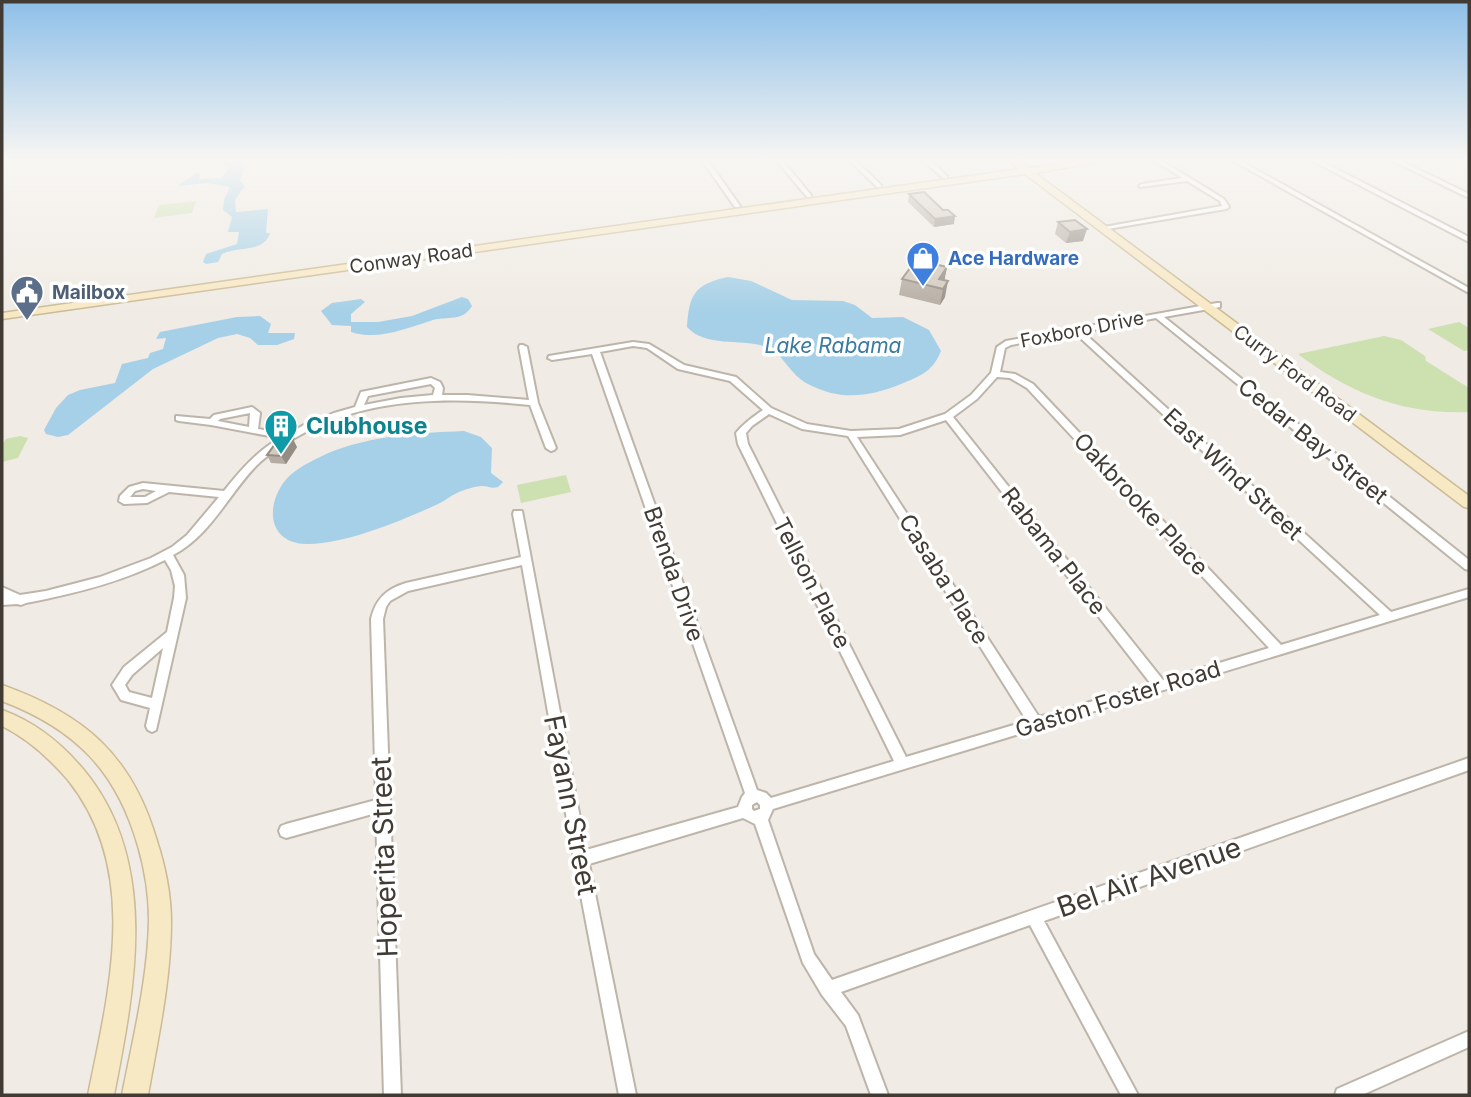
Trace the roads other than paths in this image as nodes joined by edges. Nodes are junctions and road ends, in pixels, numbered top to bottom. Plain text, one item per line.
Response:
1 (709, 210) edge
2 (751, 210) edge
3 (1085, 210) edge
4 (1208, 210) edge
5 (1325, 210) edge
6 (1411, 210) edge
7 (691, 213) junction
8 (656, 223) junction
9 (1109, 228) junction
10 (561, 234) junction
11 (1469, 240) edge
12 (322, 264) junction
13 (276, 277) junction
14 (1469, 278) edge
15 (1452, 281) junction
16 (1469, 291) edge
17 (110, 297) junction
18 (1206, 301) junction
19 (2, 309) edge
20 (1157, 315) junction
21 (2, 316) edge
22 (1076, 330) junction
23 (523, 348) dead end
24 (595, 351) junction
25 (552, 358) dead end
26 (995, 374) junction
27 (437, 397) junction
28 (534, 403) junction
29 (359, 407) junction
30 (768, 411) junction
31 (948, 416) junction
32 (179, 418) dead end
33 (212, 422) junction
34 (253, 430) junction
35 (852, 434) junction
36 (289, 437) junction
37 (551, 448) dead end
38 (165, 490) dead end
39 (1469, 491) edge
40 (228, 495) junction
41 (1469, 503) edge
42 (518, 514) dead end
43 (167, 555) junction
44 (526, 560) junction
45 (1469, 566) edge
46 (2, 591) edge
47 (1469, 593) edge
48 (2, 601) edge
49 (21, 601) junction
50 (1389, 617) junction
51 (171, 635) junction
52 (1278, 650) junction
53 (1161, 687) junction
54 (2, 692) edge
55 (156, 705) junction
56 (2, 718) edge
57 (1036, 724) junction
58 (152, 726) dead end
59 (902, 763) junction
60 (1469, 764) edge
61 (382, 805) junction
62 (758, 811) junction
63 (286, 831) dead end
64 (580, 859) junction
65 (1034, 918) junction
66 (828, 989) junction
67 (1469, 1039) edge
68 (101, 1095) edge
69 (135, 1095) edge
70 (392, 1095) edge
71 (627, 1095) edge
72 (878, 1095) edge
73 (1130, 1095) edge
74 (1343, 1095) edge

1 - 7 main road, Conway Road
2 - 8 main road, Conway Road
3 - 9 main road, Curry Ford Road
4 - 9 street
5 - 15 street
6 - 11 street
7 - 8 main road
7 - 10 main road, Conway Road
8 - 10 main road, Conway Road
9 - 18 main road, Curry Ford Road
10 - 12 main road, Conway Road
10 - 13 main road, Conway Road
12 - 13 main road
12 - 17 main road, Conway Road
13 - 17 main road, Conway Road
14 - 15 street
15 - 16 street
17 - 19 main road, Conway Road
17 - 21 main road, Conway Road
18 - 20 street, Foxboro Drive
18 - 39 main road, Curry Ford Road
18 - 41 main road, Curry Ford Road
20 - 22 street, Foxboro Drive
20 - 45 street, Cedar Bay Street
22 - 26 street, Foxboro Drive
22 - 50 street, East Wind Street
23 - 28 street
24 - 25 street, Foxboro Drive
24 - 30 street, Foxboro Drive
24 - 62 street, Brenda Drive
26 - 31 street, Foxboro Drive
26 - 52 street, Oakbrooke Place
27 - 28 street
27 - 29 street
27 - 29 street
28 - 37 street
29 - 36 street
30 - 35 street, Foxboro Drive
30 - 59 street, Tellson Place
31 - 35 street, Foxboro Drive
31 - 53 street, Rabama Place
32 - 33 street
33 - 34 street
33 - 34 street
34 - 36 street
35 - 57 street, Casaba Place
36 - 40 street
38 - 40 street
40 - 43 street
42 - 44 street, Fayann Street
43 - 49 street
43 - 51 street
44 - 61 street, Hoperita Street
44 - 64 street, Fayann Street
46 - 49 street
47 - 50 street, Gaston Foster Road
48 - 49 street
50 - 52 street, Gaston Foster Road
51 - 55 street
51 - 55 street
52 - 53 street, Gaston Foster Road
53 - 57 street, Gaston Foster Road
54 - 69 main road
55 - 58 street
56 - 68 main road
57 - 59 street, Gaston Foster Road
59 - 62 street, Gaston Foster Road
60 - 65 street, Bel Air Avenue
61 - 63 street
61 - 70 street, Hoperita Street
62 - 64 street, Gaston Foster Road
62 - 66 street
64 - 71 street, Fayann Street
65 - 66 street, Bel Air Avenue
65 - 73 street
66 - 72 street
67 - 74 street

